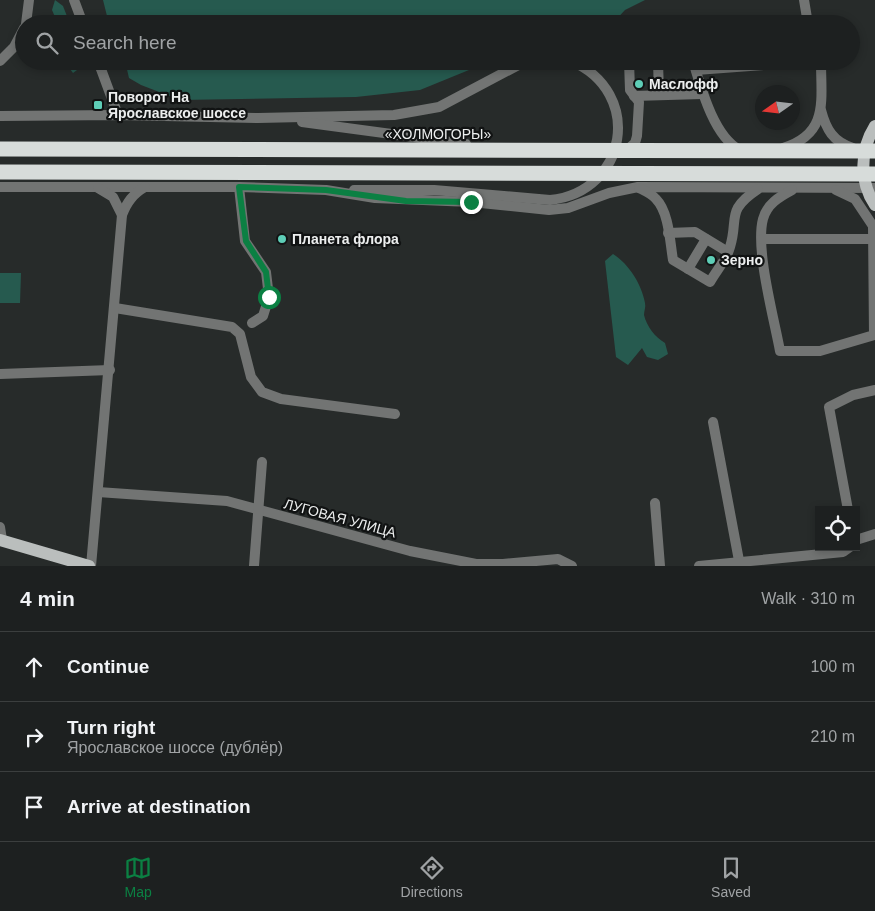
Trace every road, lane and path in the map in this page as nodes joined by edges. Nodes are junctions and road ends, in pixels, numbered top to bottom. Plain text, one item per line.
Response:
1 (29, 0) edge
2 (74, 0) edge
3 (804, 0) edge
4 (27, 15) edge
5 (80, 15) edge
6 (806, 15) edge
7 (15, 45) edge
8 (0, 61) edge
9 (101, 70) edge
10 (510, 70) edge
11 (588, 70) edge
12 (629, 70) edge
13 (658, 70) edge
14 (695, 70) edge
15 (821, 70) edge
16 (702, 94) junction
17 (659, 95) junction
18 (634, 96) junction
19 (821, 107) junction
20 (118, 115) junction
21 (0, 116) edge
22 (258, 118) junction
23 (875, 126) edge
24 (0, 150) edge
25 (522, 150) junction
26 (740, 150) junction
27 (625, 151) junction
28 (774, 151) junction
29 (869, 151) edge
30 (0, 172) edge
31 (875, 174) edge
32 (94, 186) junction
33 (0, 187) edge
34 (145, 187) junction
35 (239, 187) junction
36 (638, 187) junction
37 (875, 188) edge
38 (758, 189) junction
39 (795, 189) junction
40 (832, 189) junction
41 (326, 190) junction
42 (875, 204) edge
43 (122, 215) junction
44 (668, 233) junction
45 (706, 239) junction
46 (762, 239) junction
47 (874, 239) edge
48 (728, 252) junction
49 (688, 268) junction
50 (115, 308) junction
51 (252, 323) dead end
52 (110, 370) junction
53 (0, 374) edge
54 (875, 390) edge
55 (395, 414) dead end
56 (713, 422) dead end
57 (262, 462) dead end
58 (98, 492) junction
59 (655, 503) dead end
60 (847, 506) edge
61 (258, 509) junction
62 (875, 534) edge
63 (1, 536) edge
64 (860, 539) edge
65 (844, 551) edge
66 (789, 561) edge
67 (740, 564) edge
68 (81, 565) edge
69 (503, 565) edge
70 (254, 566) edge
71 (572, 566) edge
72 (660, 566) edge
73 (699, 566) edge

1 - 4 street
2 - 5 street
3 - 6 street
7 - 8 street
9 - 20 street
10 - 22 street
11 - 41 street
12 - 18 street
13 - 17 street
14 - 16 street
15 - 19 street
16 - 17 street
16 - 26 street
17 - 18 street
18 - 27 street
19 - 28 street
19 - 29 street
20 - 21 street
20 - 22 street
22 - 25 street
23 - 42 main road
24 - 25 highway, «ХОЛМОГОРЫ»
25 - 27 highway, «ХОЛМОГОРЫ»
26 - 27 highway, «ХОЛМОГОРЫ»
26 - 28 highway, «ХОЛМОГОРЫ»
28 - 29 highway, «ХОЛМОГОРЫ»
30 - 31 highway
32 - 33 street
32 - 34 street
32 - 43 street
34 - 35 street
34 - 43 street
35 - 41 street
35 - 51 street
36 - 38 street
36 - 41 street
36 - 44 street
37 - 40 street
38 - 39 street
38 - 48 street
39 - 40 street
39 - 46 street
40 - 47 street
43 - 50 street
44 - 45 street
44 - 49 street
45 - 48 street
45 - 49 street
46 - 47 street
46 - 47 street
48 - 49 street
50 - 52 street
50 - 55 street
52 - 53 street
52 - 58 street
54 - 60 street
56 - 67 street
57 - 61 street
58 - 61 street, ЛУГОВАЯ УЛИЦА
58 - 68 street
59 - 72 street
61 - 69 street, ЛУГОВАЯ УЛИЦА
61 - 70 street
62 - 64 street
63 - 68 main road
65 - 66 street
66 - 67 street
67 - 73 street
69 - 71 street, ЛУГОВАЯ УЛИЦА

